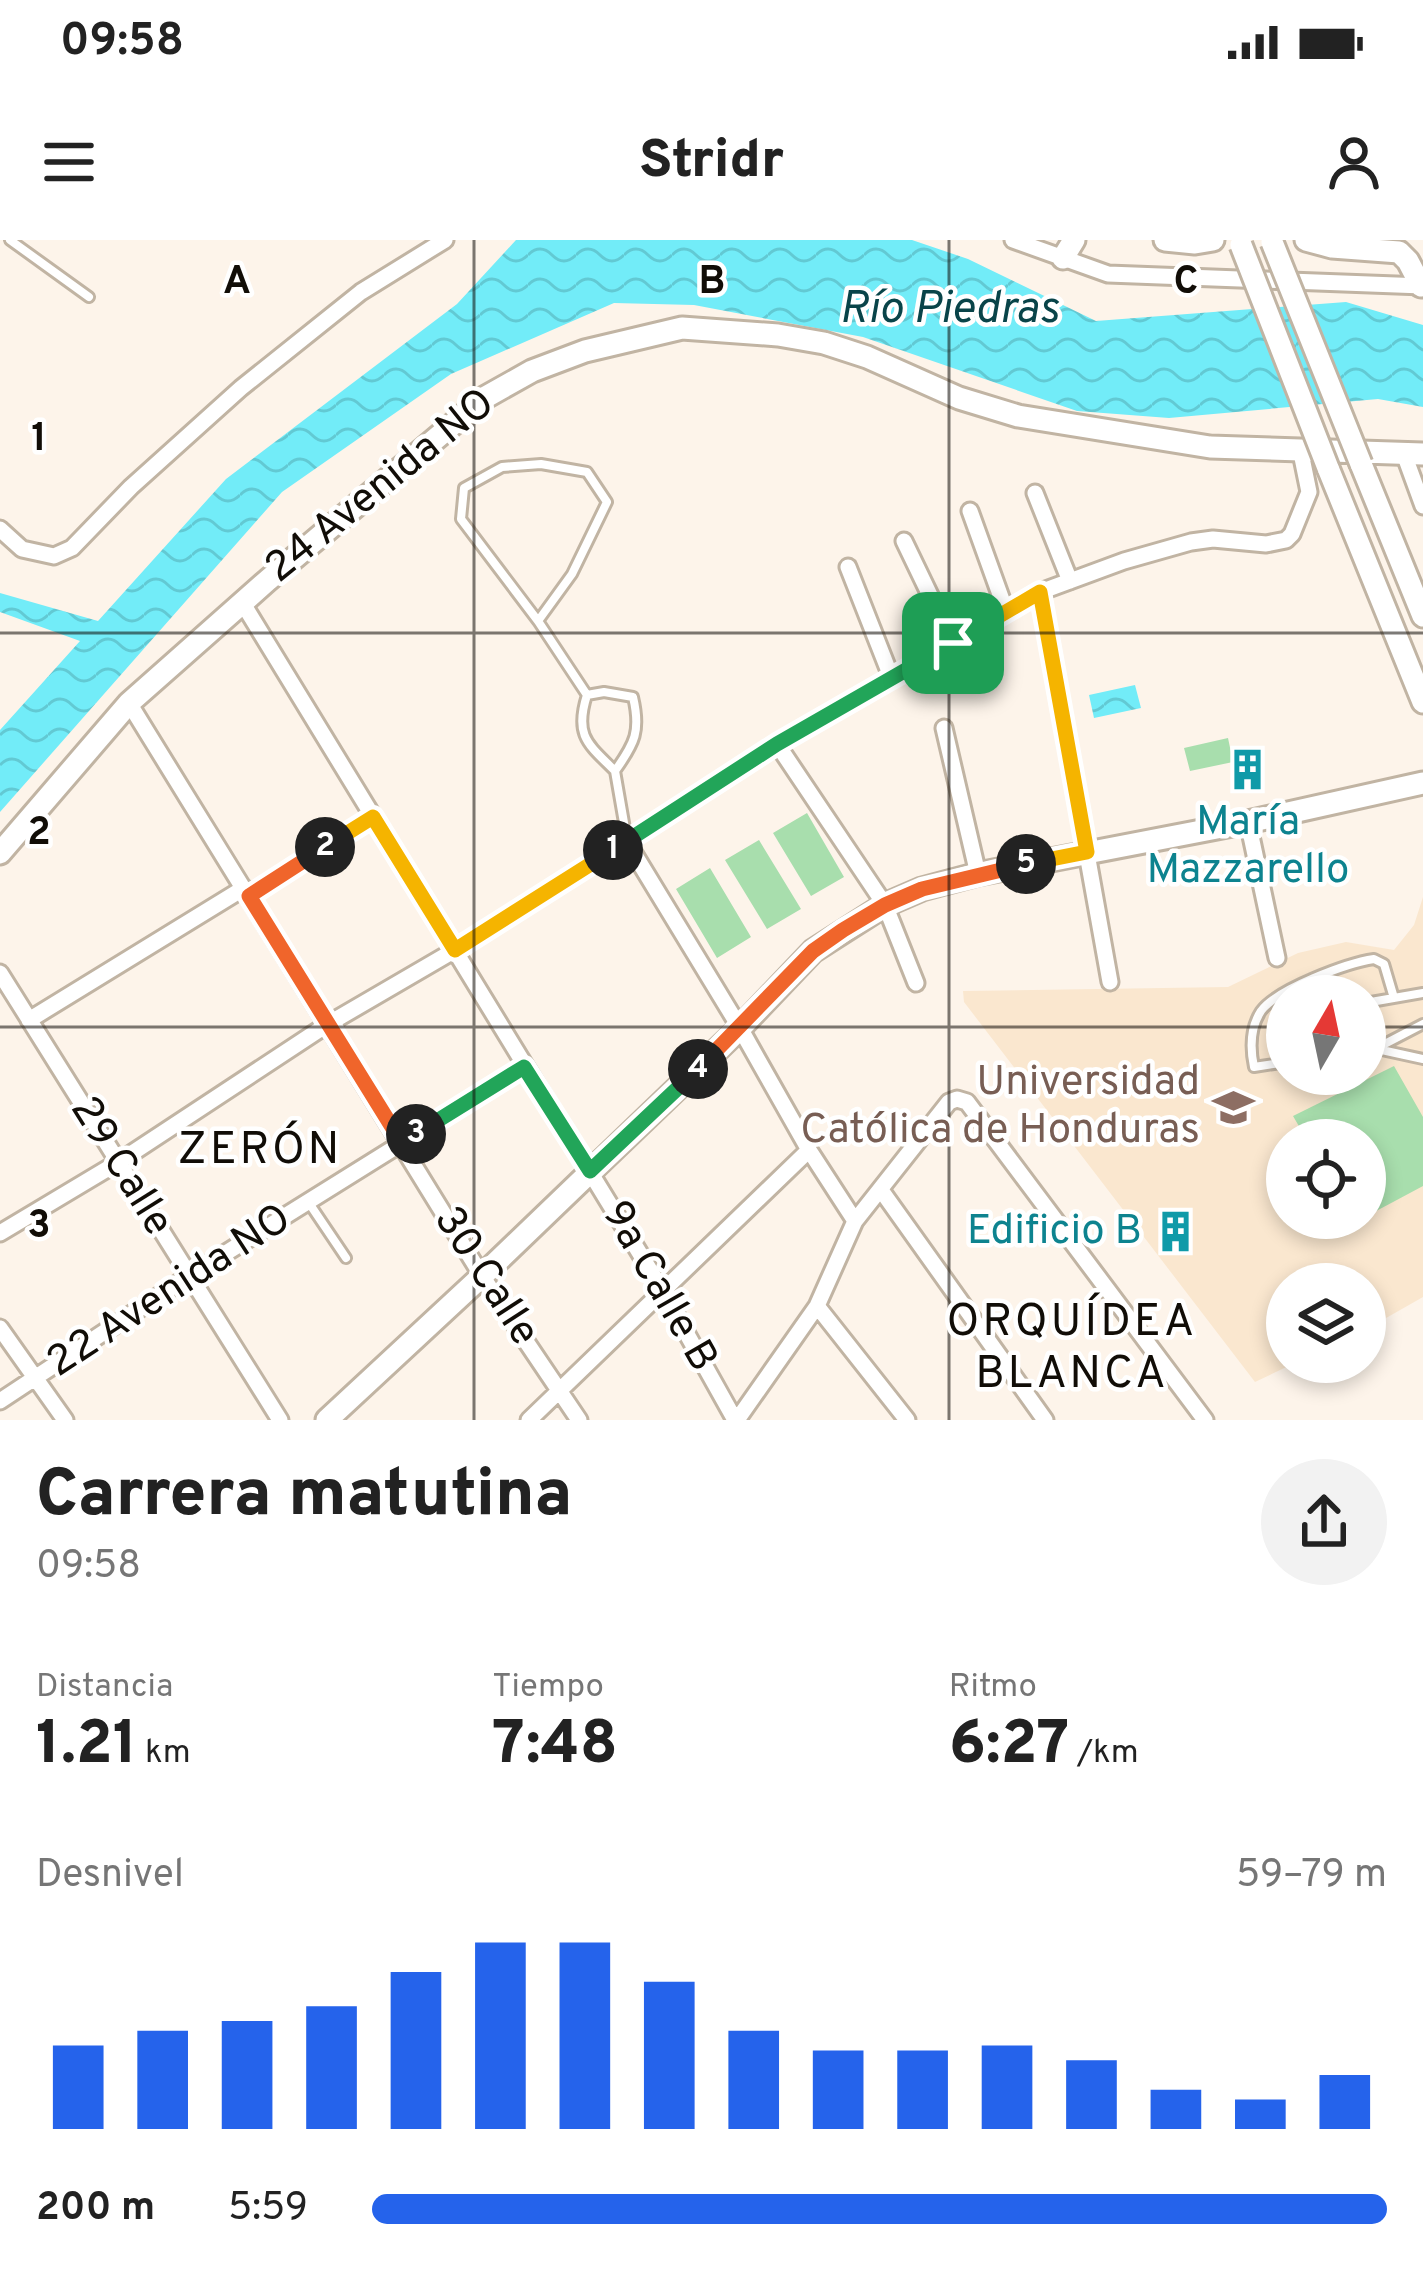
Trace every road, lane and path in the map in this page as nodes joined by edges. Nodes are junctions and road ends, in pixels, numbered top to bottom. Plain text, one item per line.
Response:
1 (10, 240) edge
2 (446, 240) edge
3 (1012, 240) edge
4 (1165, 240) edge
5 (1213, 240) edge
6 (1306, 240) edge
7 (1271, 241) edge
8 (1240, 243) edge
9 (1068, 249) edge
10 (1422, 286) edge
11 (89, 297) dead end
12 (1300, 448) junction
13 (1413, 454) edge
14 (1035, 493) dead end
15 (1423, 506) edge
16 (970, 511) dead end
17 (0, 529) edge
18 (904, 541) dead end
19 (848, 567) dead end
20 (1070, 581) junction
21 (1040, 592) junction
22 (242, 602) junction
23 (1006, 611) junction
24 (1423, 616) edge
25 (538, 621) junction
26 (953, 643) junction
27 (892, 679) junction
28 (587, 695) junction
29 (1423, 702) edge
30 (129, 704) junction
31 (944, 728) dead end
32 (777, 744) junction
33 (615, 771) junction
34 (1423, 783) edge
35 (373, 817) junction
36 (1248, 822) junction
37 (627, 842) junction
38 (1087, 852) junction
39 (0, 853) edge
40 (978, 874) junction
41 (246, 892) junction
42 (885, 905) junction
43 (455, 950) junction
44 (1276, 958) dead end
45 (0, 974) edge
46 (1321, 975) edge
47 (1110, 982) dead end
48 (916, 983) dead end
49 (1423, 993) edge
50 (1394, 998) junction
51 (1386, 999) edge
52 (1266, 1005) edge
53 (29, 1020) junction
54 (328, 1024) junction
55 (1423, 1024) edge
56 (740, 1028) junction
57 (1386, 1042) edge
58 (1386, 1053) edge
59 (1423, 1059) edge
60 (1266, 1065) edge
61 (524, 1067) junction
62 (402, 1143) junction
63 (809, 1150) junction
64 (117, 1163) junction
65 (590, 1171) junction
66 (881, 1190) junction
67 (308, 1202) junction
68 (855, 1221) junction
69 (0, 1233) edge
70 (346, 1258) dead end
71 (189, 1276) junction
72 (482, 1276) junction
73 (664, 1293) junction
74 (817, 1306) junction
75 (0, 1328) edge
76 (36, 1379) junction
77 (560, 1391) junction
78 (0, 1401) edge
79 (65, 1420) edge
80 (280, 1420) edge
81 (327, 1420) edge
82 (529, 1420) edge
83 (579, 1420) edge
84 (736, 1420) edge
85 (907, 1420) edge
86 (1045, 1420) edge
87 (1205, 1420) edge

1 - 11 lane
2 - 17 street
3 - 9 street
4 - 5 street
6 - 10 street
7 - 24 street, bridge
8 - 29 street, bridge
9 - 10 street
12 - 13 street, 24 Avenida NO
12 - 20 street
12 - 22 street, 24 Avenida NO
13 - 15 street
14 - 20 street
16 - 23 street
18 - 26 street
19 - 27 street
20 - 21 street
21 - 23 street
21 - 38 street
22 - 30 street, 24 Avenida NO
22 - 35 street, 9a Calle B
23 - 26 street
25 - 25 lane
25 - 28 lane
26 - 27 street
27 - 32 street
28 - 33 lane
28 - 33 lane
30 - 39 street, 24 Avenida NO
30 - 41 street, 30 Calle
31 - 40 street
32 - 37 street
32 - 42 street
33 - 37 lane
34 - 36 street
35 - 41 street
35 - 43 street, 9a Calle B
36 - 38 street
36 - 44 street
37 - 43 street
37 - 56 street
38 - 40 street
38 - 47 street
40 - 42 street
41 - 53 street
41 - 54 street, 30 Calle
42 - 48 street
42 - 56 street
43 - 54 street
43 - 61 street, 9a Calle B
45 - 53 street, 29 Calle
46 - 50 lane
49 - 50 lane
50 - 51 lane
52 - 60 lane
53 - 64 street, 29 Calle
54 - 62 street, 30 Calle
54 - 64 street
55 - 57 lane
56 - 63 street
56 - 65 street
58 - 59 lane
61 - 62 street, 22 Avenida NO
61 - 65 street, 9a Calle B
62 - 67 street, 22 Avenida NO
62 - 72 street, 30 Calle
63 - 68 street
63 - 73 street
64 - 69 street
64 - 71 street, 29 Calle
65 - 72 street
65 - 73 street, 9a Calle B
66 - 68 street
66 - 86 street
66 - 87 street
67 - 70 lane
67 - 71 street, 22 Avenida NO
68 - 74 street
71 - 76 street, 22 Avenida NO
71 - 80 street, 29 Calle
72 - 77 street, 30 Calle
72 - 81 street
73 - 77 street
73 - 84 street, 9a Calle B
74 - 84 street
74 - 85 street
75 - 76 street
76 - 78 street, 22 Avenida NO
76 - 79 street
77 - 82 street
77 - 83 street, 30 Calle

